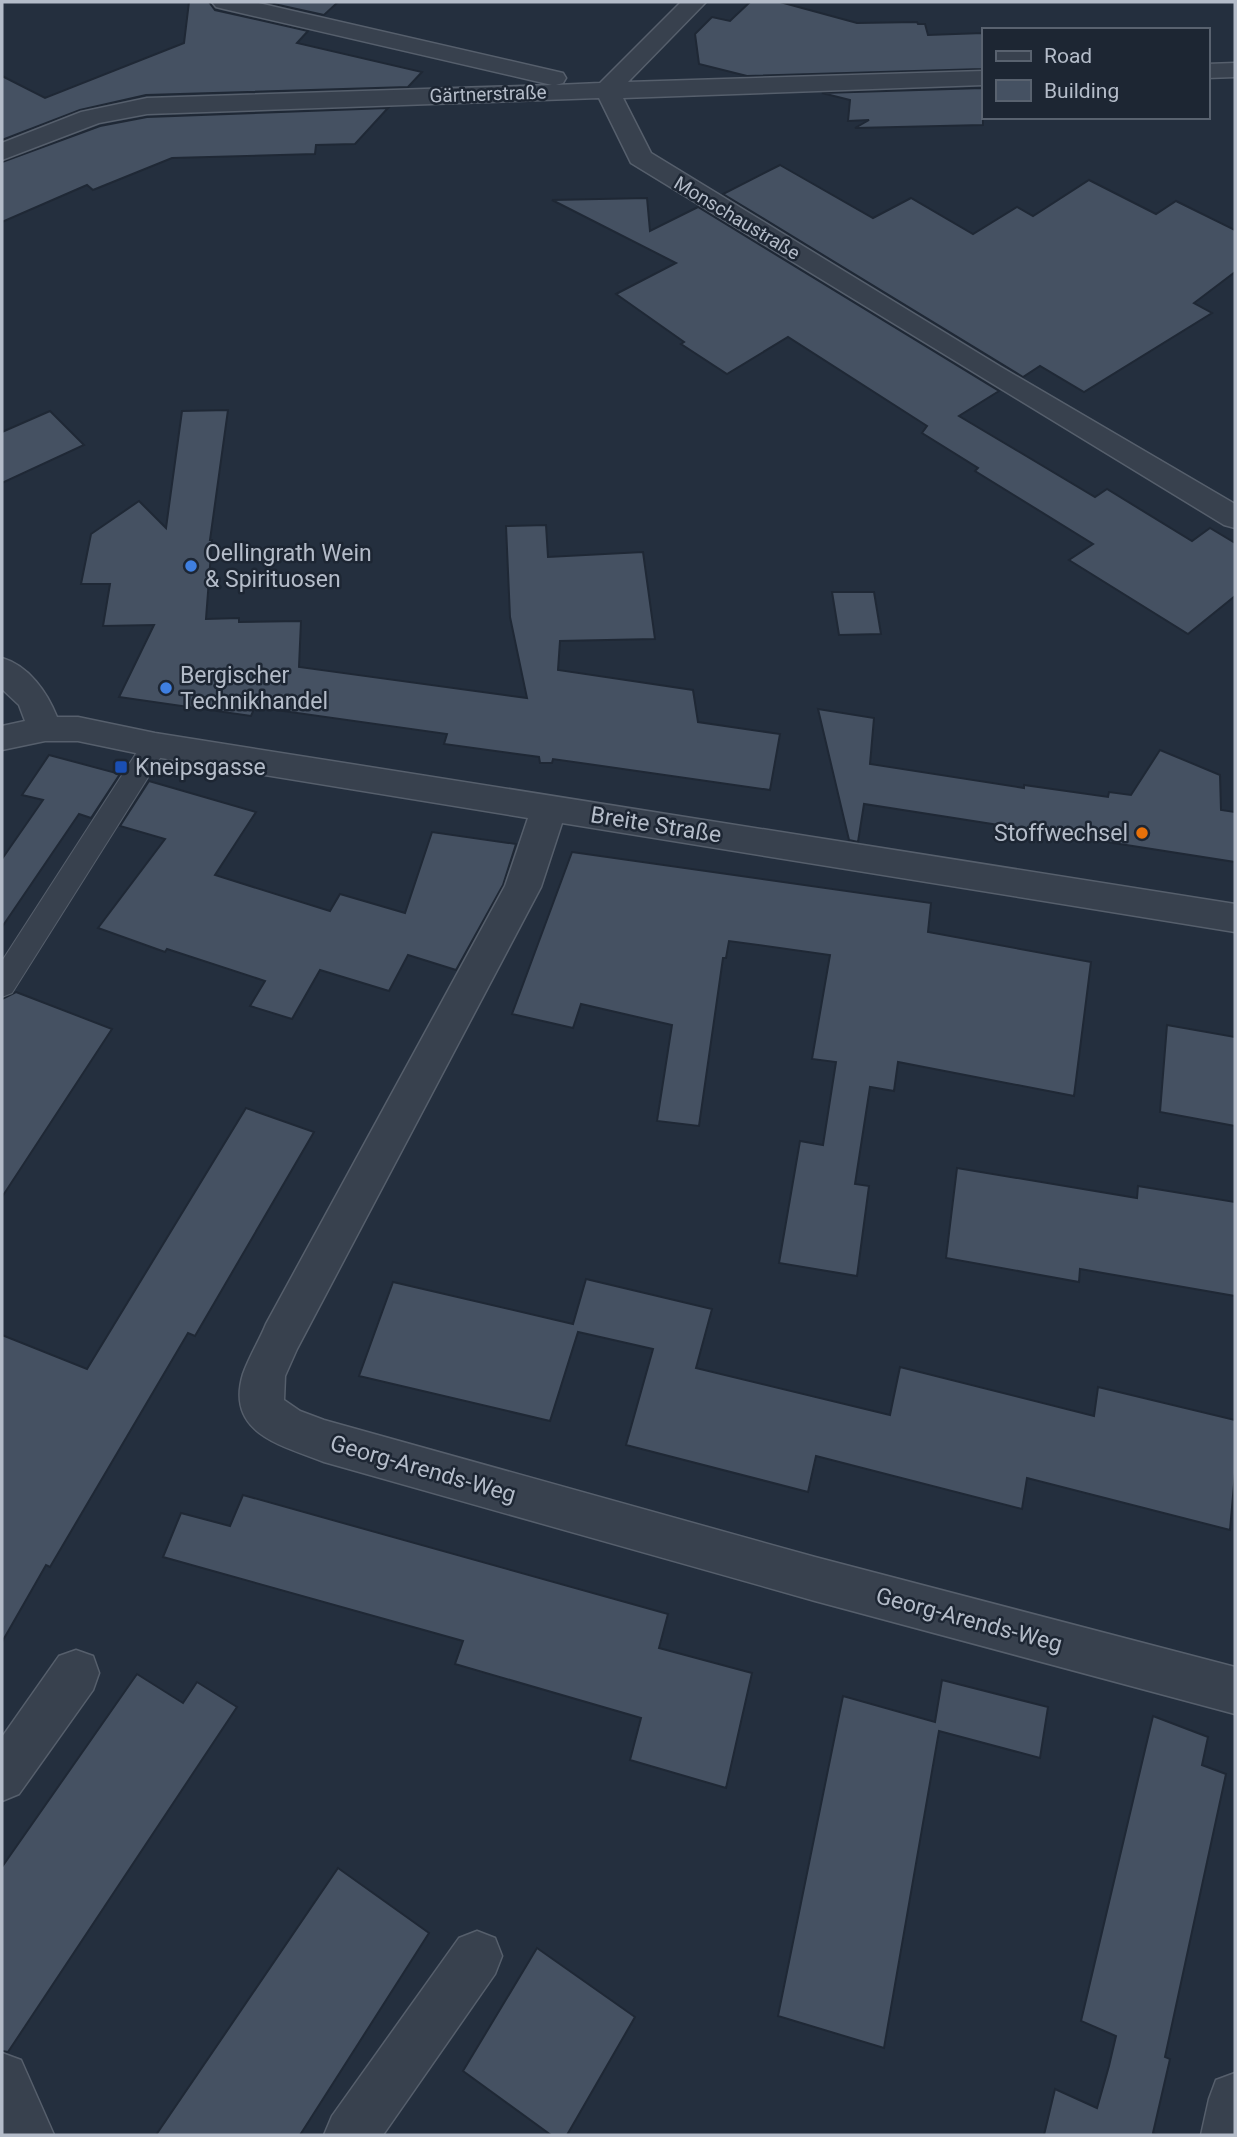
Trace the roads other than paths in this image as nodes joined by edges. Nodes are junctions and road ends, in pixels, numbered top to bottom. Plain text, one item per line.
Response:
1 (224, 2) edge
2 (694, 2) edge
3 (1235, 70) edge
4 (1209, 71) edge
5 (982, 78) edge
6 (607, 90) junction
7 (2, 152) edge
8 (1235, 518) edge
9 (2, 670) edge
10 (62, 729) junction
11 (2, 738) edge
12 (155, 745) junction
13 (549, 808) junction
14 (1235, 918) edge
15 (2, 985) edge
16 (76, 1673) dead end
17 (1235, 1691) edge
18 (2, 1777) edge
19 (477, 1956) dead end
20 (2, 2079) edge
21 (1235, 2099) edge
22 (27, 2135) edge
23 (351, 2135) edge
24 (1228, 2135) edge

1 - 6 street
2 - 6 street
3 - 4 street
5 - 6 street, Gärtnerstraße
6 - 7 street, Gärtnerstraße
6 - 8 street, Monschaustraße
9 - 10 street
10 - 11 street
10 - 12 street, Breite Straße
12 - 13 street, Breite Straße
12 - 15 lane
13 - 14 street, Breite Straße
13 - 17 street, Georg-Arends-Weg
16 - 18 street
19 - 23 street
20 - 22 street
21 - 24 street

